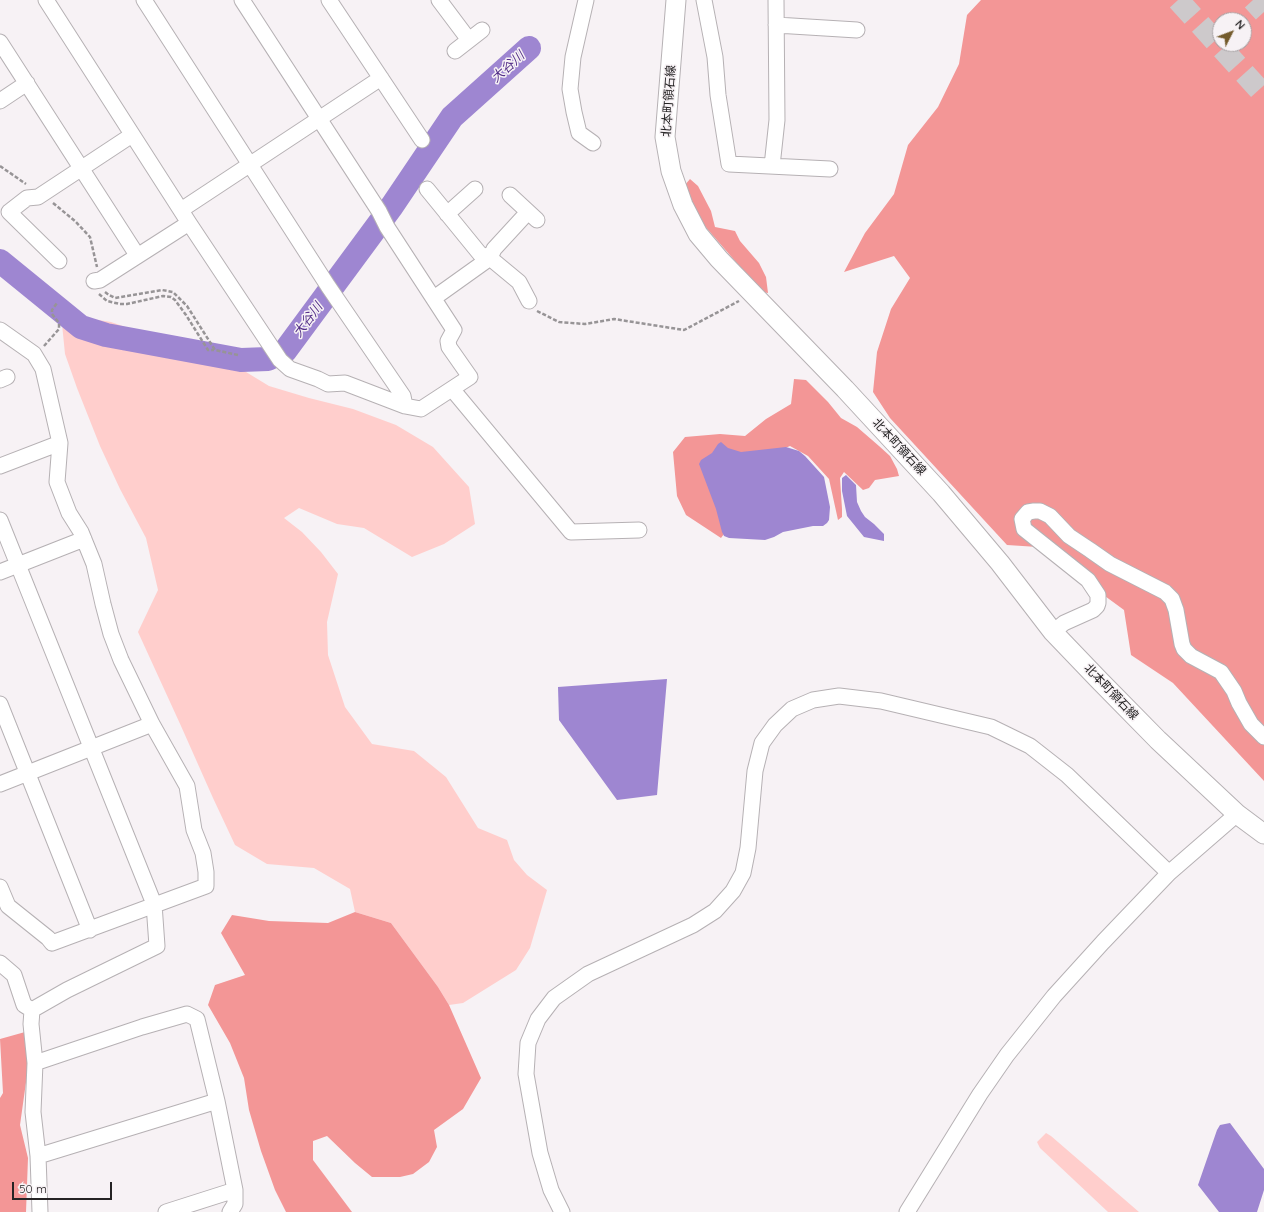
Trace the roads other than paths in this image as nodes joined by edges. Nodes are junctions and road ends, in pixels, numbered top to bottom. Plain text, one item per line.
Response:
1 (46, 0) edge
2 (144, 0) edge
3 (242, 0) edge
4 (329, 0) edge
5 (439, 0) edge
6 (586, 0) edge
7 (676, 0) edge
8 (704, 0) edge
9 (776, 0) edge
10 (776, 25) junction
11 (482, 30) dead end
12 (857, 30) dead end
13 (469, 40) junction
14 (0, 42) edge
15 (456, 51) dead end
16 (381, 78) junction
17 (27, 83) junction
18 (0, 101) edge
19 (320, 120) junction
20 (132, 135) junction
21 (422, 140) dead end
22 (593, 143) dead end
23 (250, 165) junction
24 (772, 166) junction
25 (82, 168) junction
26 (830, 169) dead end
27 (427, 189) dead end
28 (474, 189) dead end
29 (510, 195) dead end
30 (181, 210) junction
31 (447, 214) junction
32 (189, 223) junction
33 (138, 255) junction
34 (490, 258) junction
35 (59, 261) dead end
36 (97, 281) road end
37 (434, 298) junction
38 (529, 301) road end
39 (0, 330) edge
40 (452, 389) junction
41 (405, 406) junction
42 (60, 442) junction
43 (0, 466) edge
44 (0, 520) edge
45 (639, 530) dead end
46 (84, 539) junction
47 (18, 565) junction
48 (0, 572) edge
49 (1053, 632) junction
50 (0, 704) edge
51 (152, 724) junction
52 (1264, 737) edge
53 (92, 748) junction
54 (28, 773) junction
55 (0, 784) edge
56 (1237, 814) junction
57 (1263, 834) edge
58 (1169, 874) junction
59 (0, 887) edge
60 (154, 904) junction
61 (90, 930) junction
62 (0, 963) edge
63 (32, 1010) junction
64 (36, 1063) junction
65 (216, 1102) junction
66 (38, 1156) junction
67 (235, 1190) junction
68 (40, 1212) edge
69 (166, 1212) edge
70 (230, 1212) edge
71 (562, 1212) edge
72 (907, 1212) edge

1 - 20 street
2 - 23 street
3 - 19 street
4 - 16 street
5 - 13 street
6 - 22 street
7 - 49 main road, 北本町領石線
8 - 24 street
9 - 10 street
10 - 12 street
10 - 24 street
11 - 13 street
13 - 15 street
14 - 17 street
16 - 19 street
16 - 21 street
17 - 18 street
17 - 25 street
19 - 23 street
19 - 37 street
20 - 25 street
20 - 30 street
23 - 30 street
23 - 41 street
24 - 26 street
25 - 33 street
25 - 35 street
27 - 31 street
28 - 31 street
29 - 34 street
30 - 32 street
31 - 34 street
32 - 33 street
32 - 41 street
33 - 36 street
34 - 37 street
34 - 38 street
37 - 40 street
39 - 42 street
40 - 41 street
40 - 45 street
42 - 43 street
42 - 46 street
44 - 47 street
46 - 47 street
46 - 51 street
47 - 48 street
47 - 53 street
49 - 52 street
49 - 56 main road, 北本町領石線
50 - 54 street
51 - 53 street
51 - 60 street
53 - 54 street
53 - 60 street
54 - 55 street
54 - 61 street
56 - 57 main road, 北本町領石線
56 - 58 street
58 - 71 street
58 - 72 street
59 - 61 street
60 - 61 street
60 - 63 street
62 - 63 street
63 - 64 street
64 - 65 street
64 - 66 street
65 - 66 street
65 - 67 street
66 - 68 street
67 - 69 street
67 - 70 street

